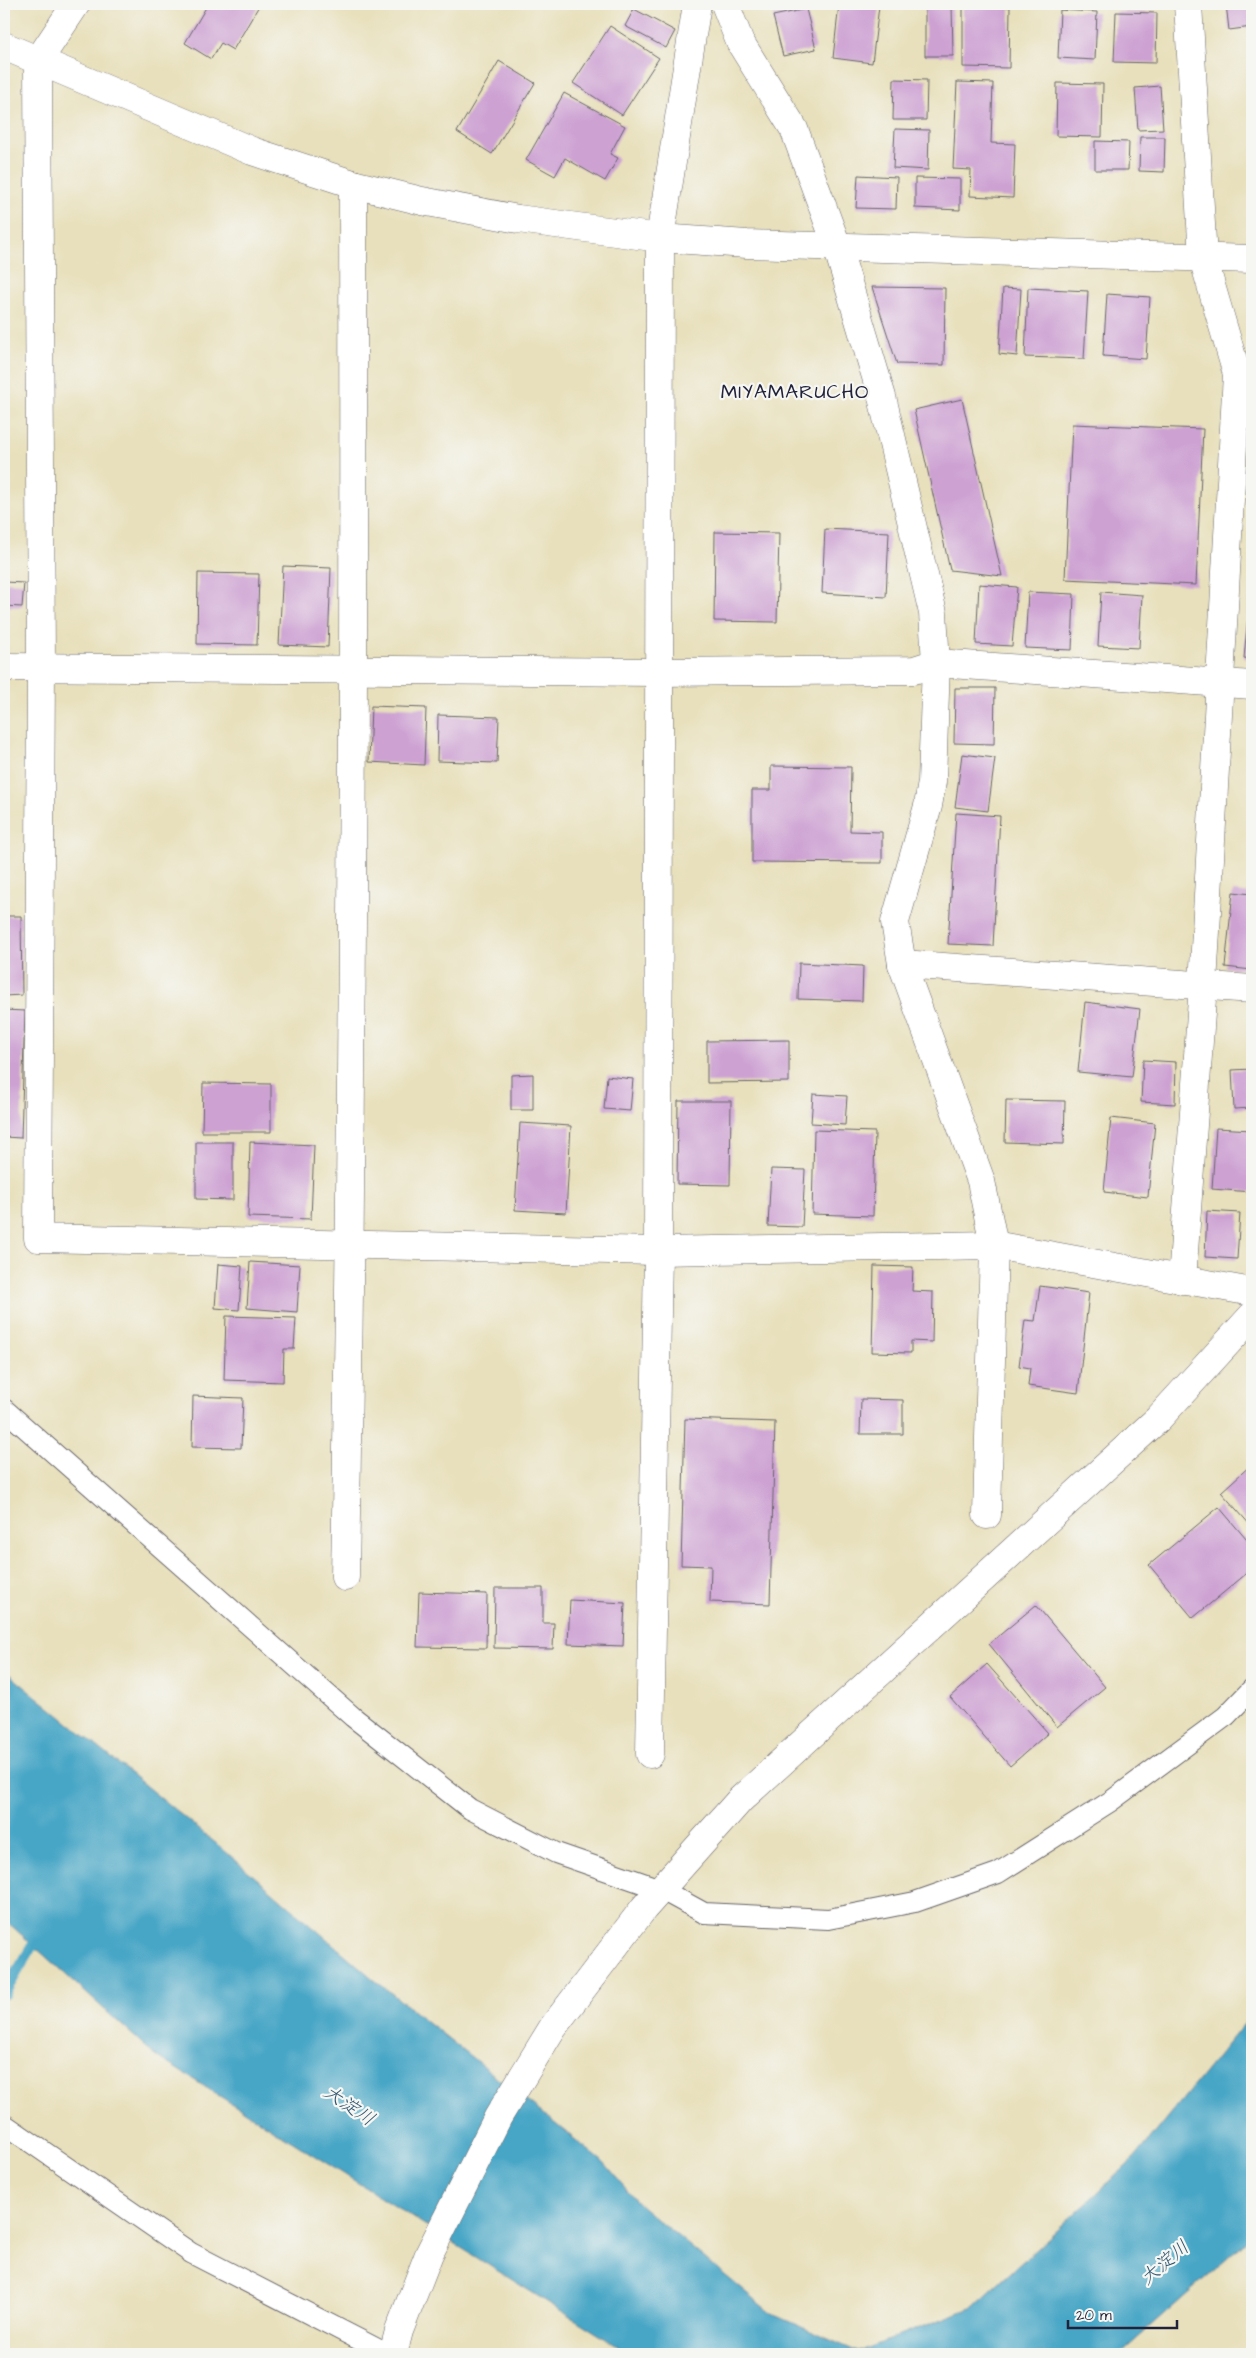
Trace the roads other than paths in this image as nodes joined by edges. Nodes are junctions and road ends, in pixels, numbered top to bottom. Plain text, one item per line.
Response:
1 (76, 4) edge
2 (697, 4) edge
3 (725, 4) edge
4 (1188, 4) edge
5 (4, 46) edge
6 (38, 61) junction
7 (353, 184) junction
8 (660, 238) junction
9 (837, 246) junction
10 (1203, 258) junction
11 (1252, 259) edge
12 (936, 663) junction
13 (4, 667) edge
14 (41, 667) junction
15 (354, 668) junction
16 (657, 672) junction
17 (1220, 682) junction
18 (1252, 685) edge
19 (902, 964) junction
20 (1203, 985) junction
21 (1252, 989) edge
22 (994, 1245) junction
23 (350, 1246) junction
24 (658, 1251) junction
25 (1182, 1280) junction
26 (1252, 1292) edge
27 (1252, 1316) edge
28 (4, 1409) edge
29 (987, 1515) dead end
30 (345, 1577) dead end
31 (1252, 1690) edge
32 (650, 1754) dead end
33 (652, 1898) junction
34 (4, 2124) edge
35 (393, 2346) edge

1 - 6 street
2 - 8 street
3 - 9 street
4 - 10 street
5 - 6 street
6 - 7 street
6 - 14 street
7 - 8 street
7 - 15 street
8 - 9 street
8 - 16 street
9 - 10 street
9 - 12 street
10 - 11 street
10 - 17 street
12 - 16 street
12 - 17 street
12 - 19 street
13 - 14 street
14 - 15 street
14 - 23 street
15 - 16 street
15 - 23 street
16 - 24 street
17 - 18 street
17 - 20 street
19 - 20 street
19 - 22 street
20 - 21 street
20 - 25 street
22 - 24 street
22 - 25 street
22 - 29 street
23 - 24 street
23 - 30 street
24 - 32 street
25 - 26 street
27 - 33 street
28 - 33 lane
31 - 33 lane
33 - 35 street
34 - 35 lane

